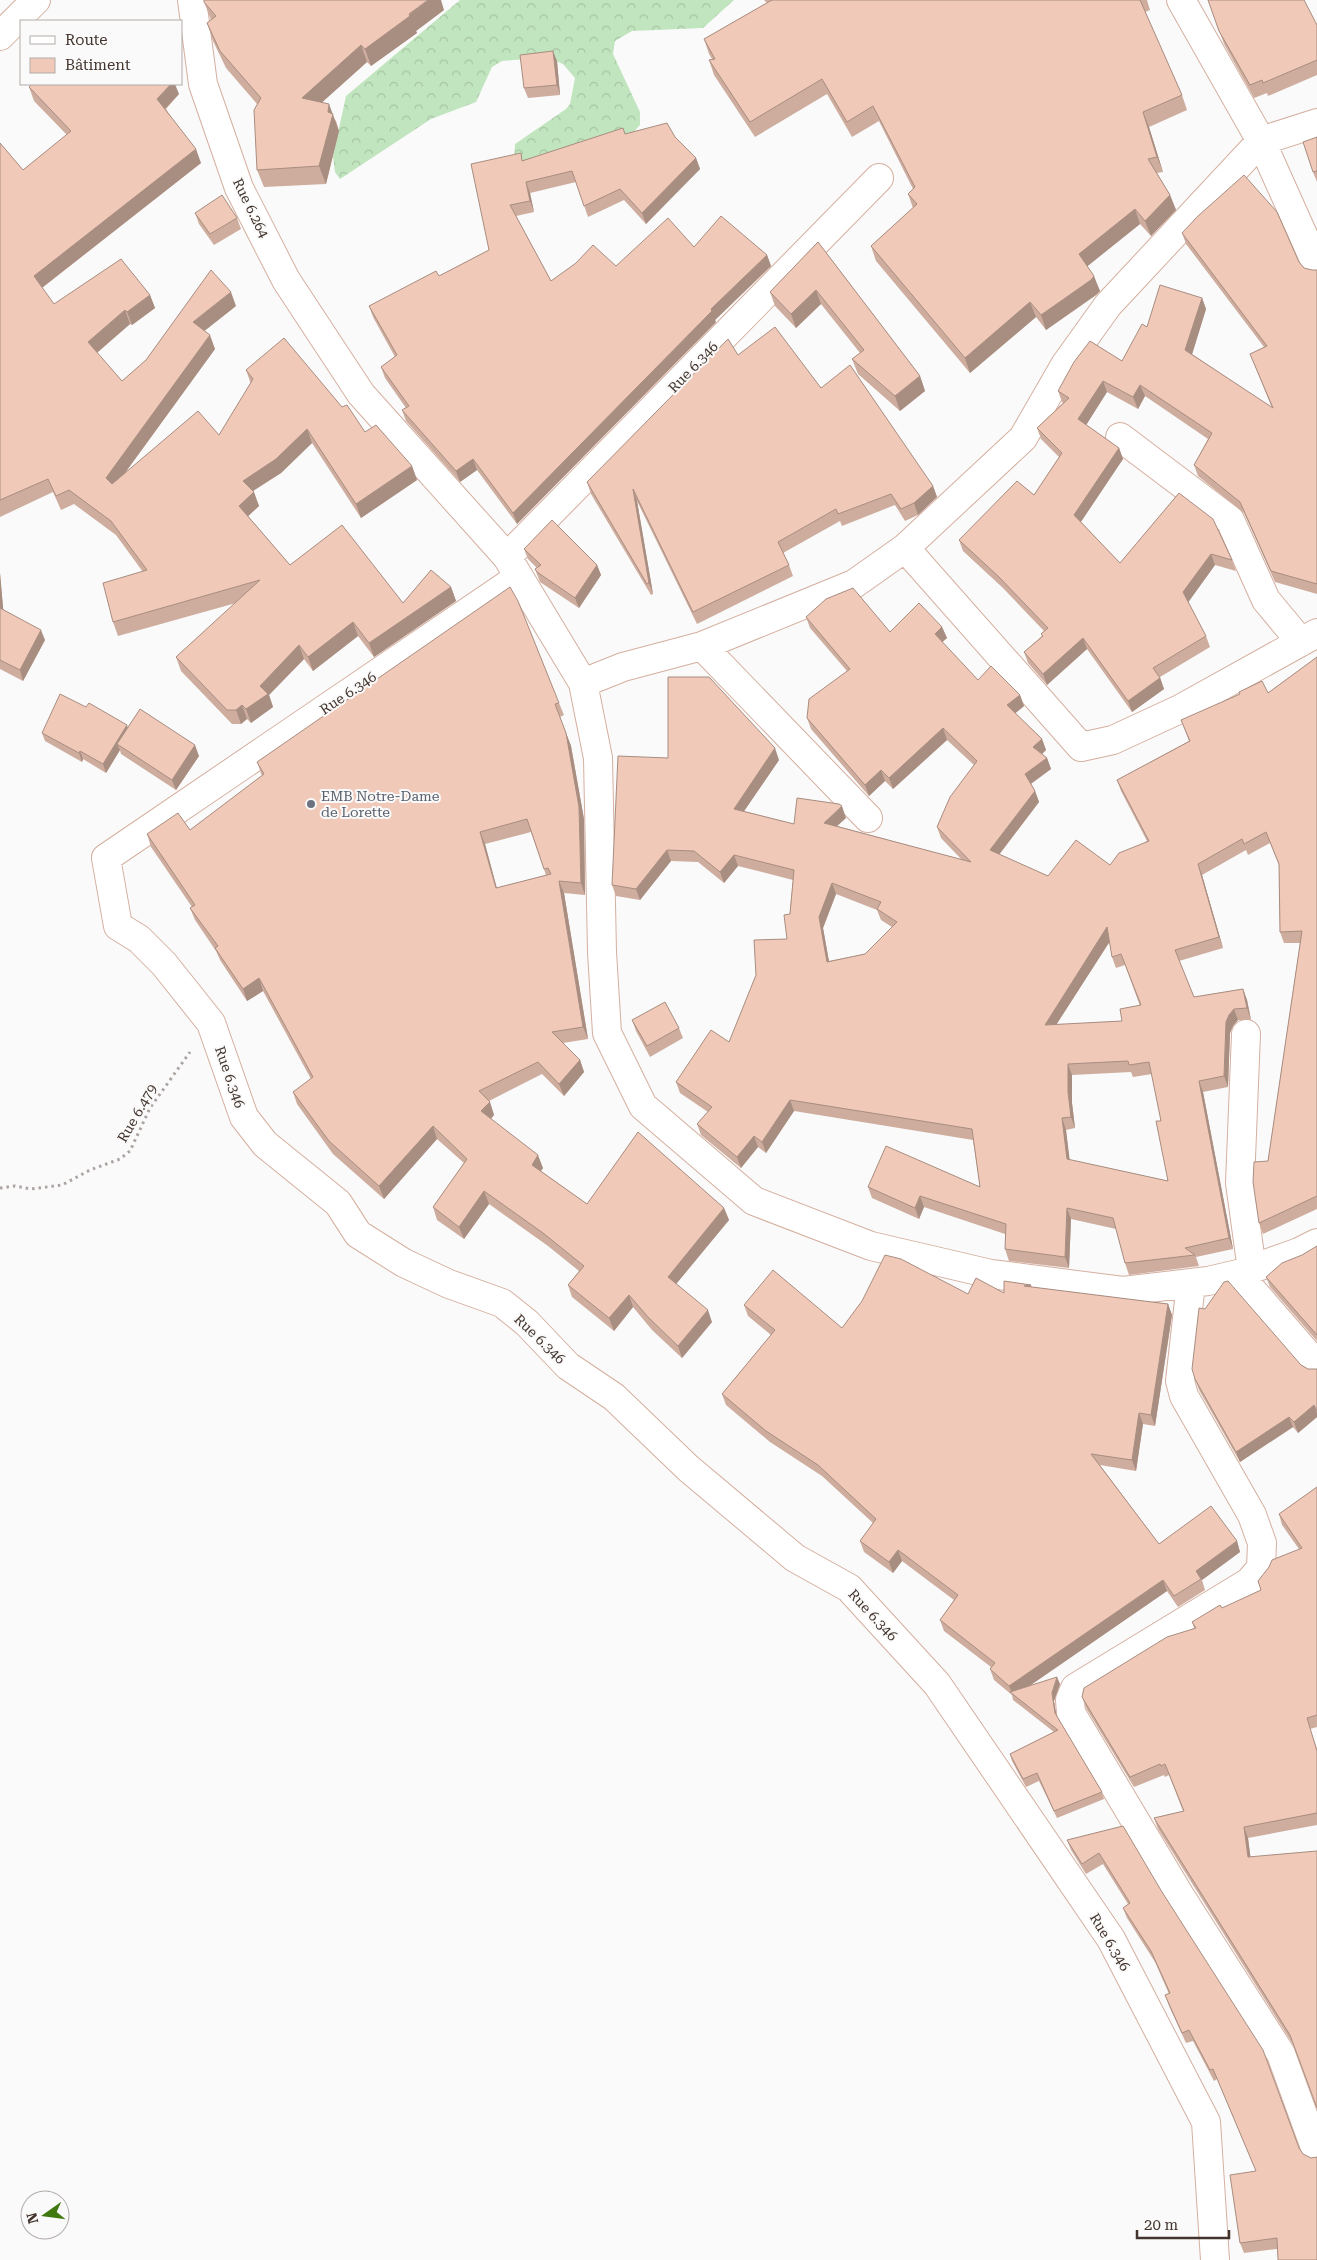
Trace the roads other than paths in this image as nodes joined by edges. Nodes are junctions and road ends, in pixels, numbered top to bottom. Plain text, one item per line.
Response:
1 (36, 0) edge
2 (192, 0) edge
3 (1181, 0) edge
4 (0, 36) edge
5 (1317, 123) edge
6 (1261, 141) junction
7 (879, 178) dead end
8 (1317, 266) edge
9 (1120, 437) dead end
10 (905, 548) junction
11 (513, 567) junction
12 (1309, 638) edge
13 (702, 646) junction
14 (583, 683) junction
15 (868, 818) dead end
16 (1246, 1034) dead end
17 (1317, 1243) edge
18 (1245, 1272) junction
19 (1191, 1283) junction
20 (1317, 1365) edge
21 (1317, 2153) edge
22 (1214, 2260) edge

1 - 4 street
2 - 11 street, Rue 6.264
3 - 6 street
5 - 6 street
6 - 8 street
6 - 10 street
7 - 11 street, Rue 6.346
9 - 12 street
10 - 12 street
10 - 13 street
11 - 14 street, Rue 6.264
11 - 22 street, Rue 6.346
13 - 14 street
13 - 15 street
14 - 19 street, Rue 6.264
16 - 18 street
17 - 18 street, Rue 6.264
18 - 19 street, Rue 6.264
18 - 20 street
19 - 21 street

